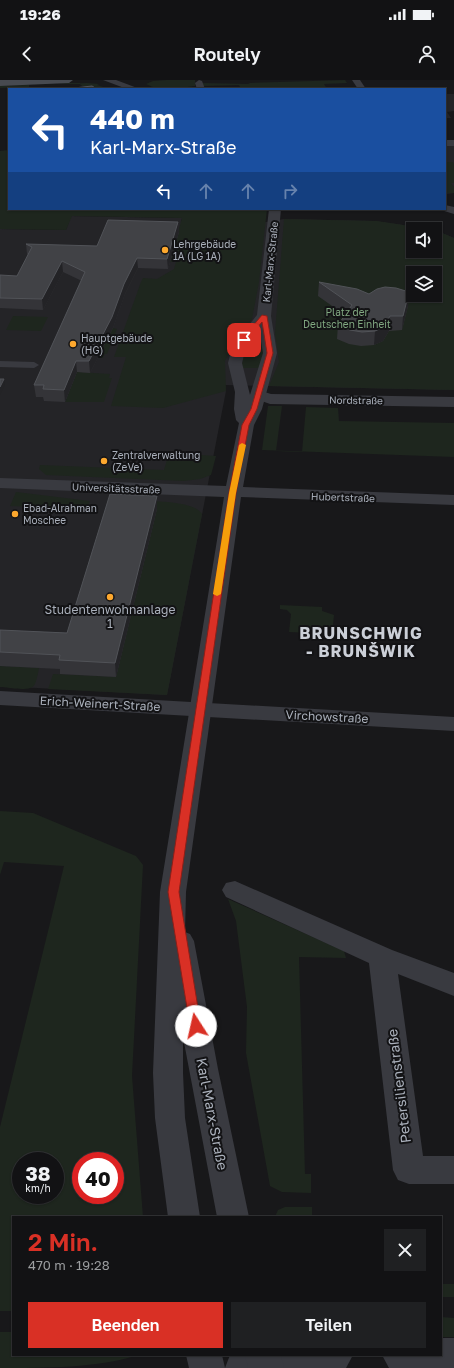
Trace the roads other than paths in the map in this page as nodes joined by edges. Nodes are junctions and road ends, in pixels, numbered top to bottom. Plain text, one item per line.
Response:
1 (69, 80) edge
2 (107, 80) edge
3 (0, 83) edge
4 (138, 86) edge
5 (275, 210) edge
6 (264, 316) junction
7 (0, 364) edge
8 (34, 365) dead end
9 (258, 395) junction
10 (454, 402) edge
11 (246, 425) junction
12 (0, 483) edge
13 (233, 493) junction
14 (454, 500) edge
15 (0, 698) edge
16 (200, 710) junction
17 (454, 724) edge
18 (234, 890) dead end
19 (173, 892) junction
20 (382, 957) junction
21 (454, 985) edge
22 (454, 1170) edge
23 (184, 1216) edge
24 (233, 1216) edge
25 (204, 1356) edge
26 (327, 1356) edge
27 (442, 1356) edge
28 (454, 1356) edge
29 (259, 1364) edge
30 (207, 1368) edge

1 - 3 main road
2 - 4 street
5 - 6 street, Karl-Marx-Straße
6 - 9 street, Karl-Marx-Straße
6 - 11 street, Karl-Marx-Straße
7 - 8 street
9 - 10 street, Nordstraße
9 - 11 street, Karl-Marx-Straße
11 - 13 street, Karl-Marx-Straße
12 - 13 street, Universitätsstraße
13 - 14 street, Hubertstraße
13 - 16 street, Karl-Marx-Straße
15 - 16 street, Erich-Weinert-Straße
16 - 17 street, Virchowstraße
16 - 19 street, Karl-Marx-Straße
18 - 20 street
19 - 23 street, Karl-Marx-Straße
19 - 24 street, Karl-Marx-Straße
20 - 21 street
20 - 22 street, Petersilienstraße
25 - 30 street
26 - 29 street
27 - 28 street

